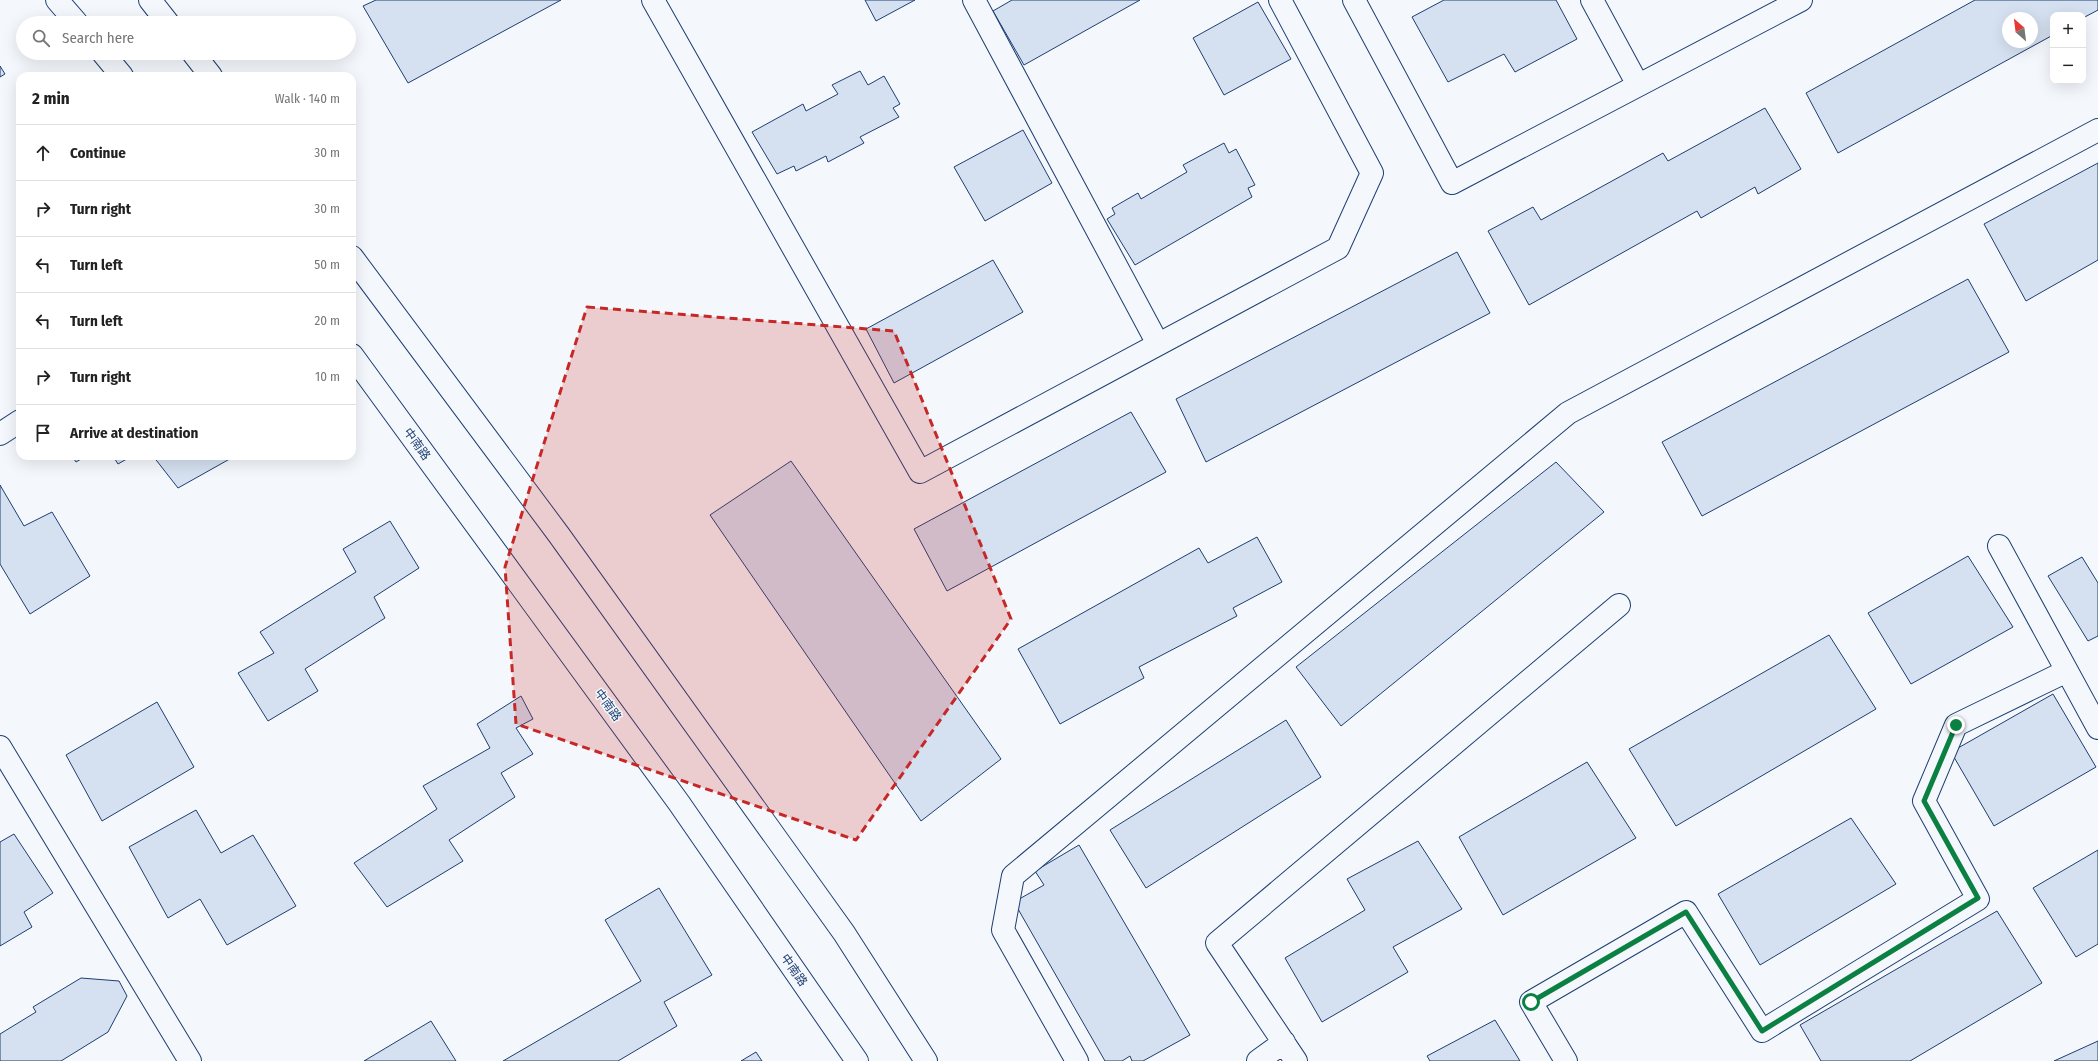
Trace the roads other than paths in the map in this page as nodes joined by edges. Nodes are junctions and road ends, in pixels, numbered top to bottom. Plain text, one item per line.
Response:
1 (57, 0) edge
2 (150, 0) edge
3 (653, 0) edge
4 (974, 0) edge
5 (1280, 0) edge
6 (1354, 0) edge
7 (1592, 0) edge
8 (1801, 0) edge
9 (71, 16) edge
10 (163, 16) edge
11 (108, 60) edge
12 (198, 60) edge
13 (119, 72) edge
14 (208, 72) edge
15 (1638, 86) junction
16 (2098, 130) edge
17 (356, 262) edge
18 (1158, 344) junction
19 (356, 360) edge
20 (16, 424) edge
21 (0, 434) edge
22 (1999, 546) dead end
23 (1619, 605) dead end
24 (2067, 671) junction
25 (2098, 728) edge
26 (0, 747) edge
27 (1284, 1042) junction
28 (190, 1061) edge
29 (856, 1061) edge
30 (926, 1061) edge
31 (1077, 1061) edge
32 (1258, 1061) edge
33 (1296, 1061) edge
34 (1566, 1061) edge

1 - 9 street
2 - 10 street
3 - 18 street
4 - 18 street
5 - 18 street
6 - 15 street
7 - 15 street
8 - 15 street
11 - 13 street
12 - 14 street
16 - 31 street
17 - 30 street
19 - 29 street, 中南路
20 - 21 street
22 - 24 street
23 - 27 street
24 - 25 street
24 - 34 street
26 - 28 street
27 - 32 street
27 - 33 street

